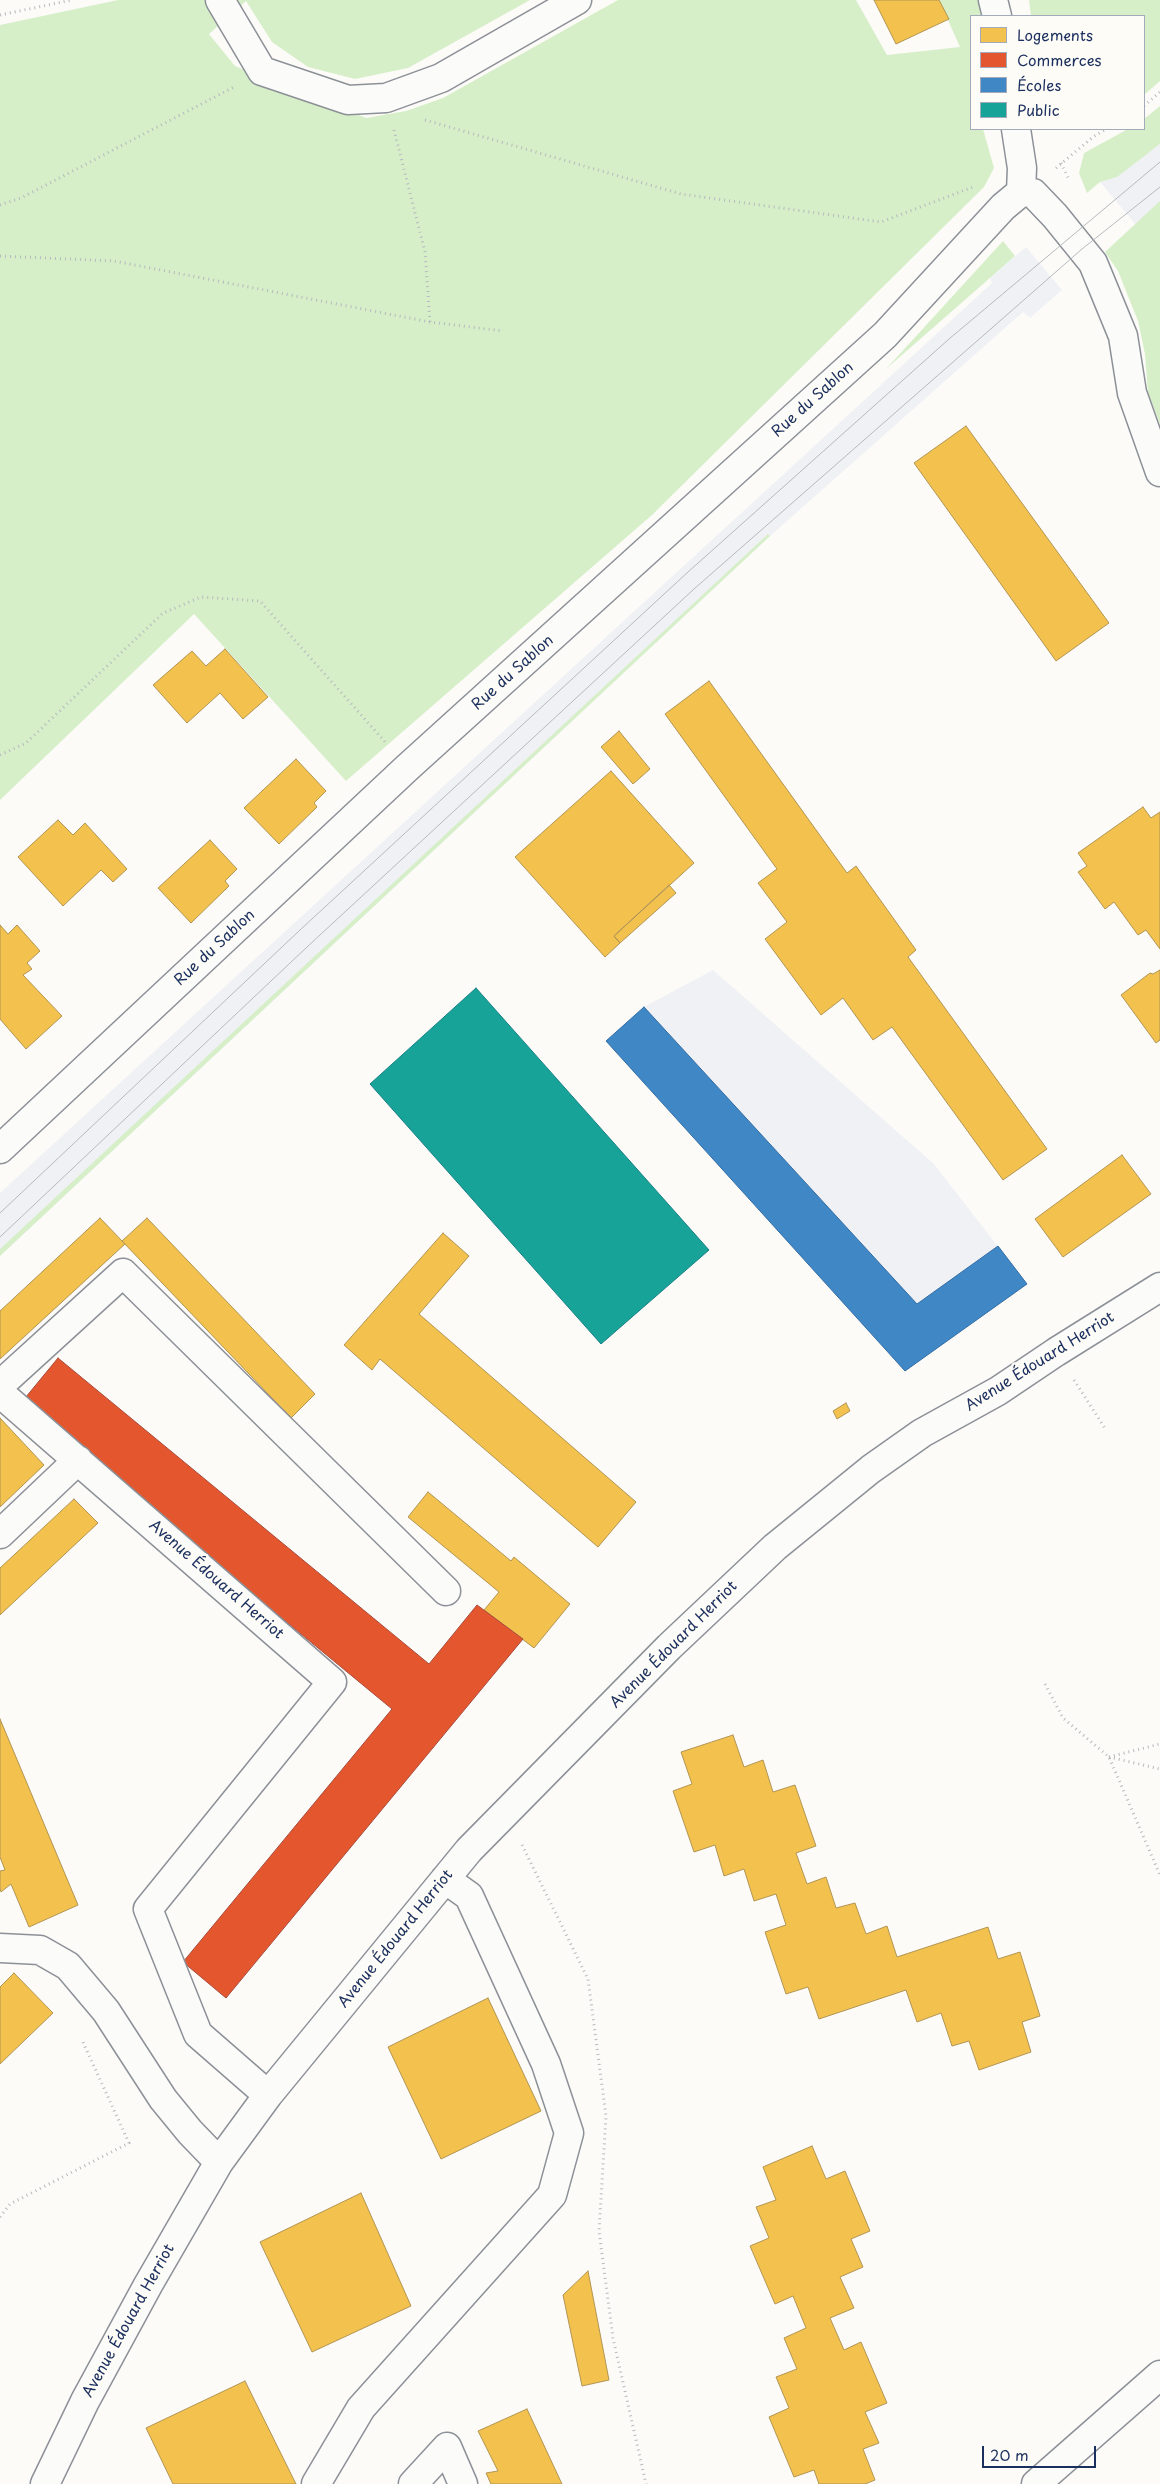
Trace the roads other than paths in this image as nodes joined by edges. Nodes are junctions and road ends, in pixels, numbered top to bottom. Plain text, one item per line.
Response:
1 (220, 0) edge
2 (577, 0) edge
3 (993, 0) edge
4 (997, 15) edge
5 (1016, 130) edge
6 (1025, 184) junction
7 (1160, 472) edge
8 (0, 1149) edge
9 (1160, 1287) edge
10 (0, 1385) edge
11 (0, 1393) edge
12 (78, 1460) junction
13 (0, 1534) edge
14 (446, 1591) dead end
15 (445, 1879) junction
16 (0, 1948) edge
17 (268, 2095) junction
18 (219, 2162) junction
19 (1160, 2375) edge
20 (45, 2484) edge
21 (316, 2484) edge
22 (413, 2484) edge
23 (463, 2484) edge
24 (1036, 2484) edge

1 - 2 street
3 - 4 street
5 - 6 street
6 - 7 street
6 - 8 street, Rue du Sablon
9 - 15 street, Avenue Édouard Herriot
10 - 14 street
11 - 12 street, Avenue Édouard Herriot
12 - 13 street
12 - 17 street, Avenue Édouard Herriot
15 - 17 street, Avenue Édouard Herriot
15 - 21 street
16 - 18 street
17 - 18 street, Avenue Édouard Herriot
18 - 20 street, Avenue Édouard Herriot
19 - 24 street
22 - 23 street

